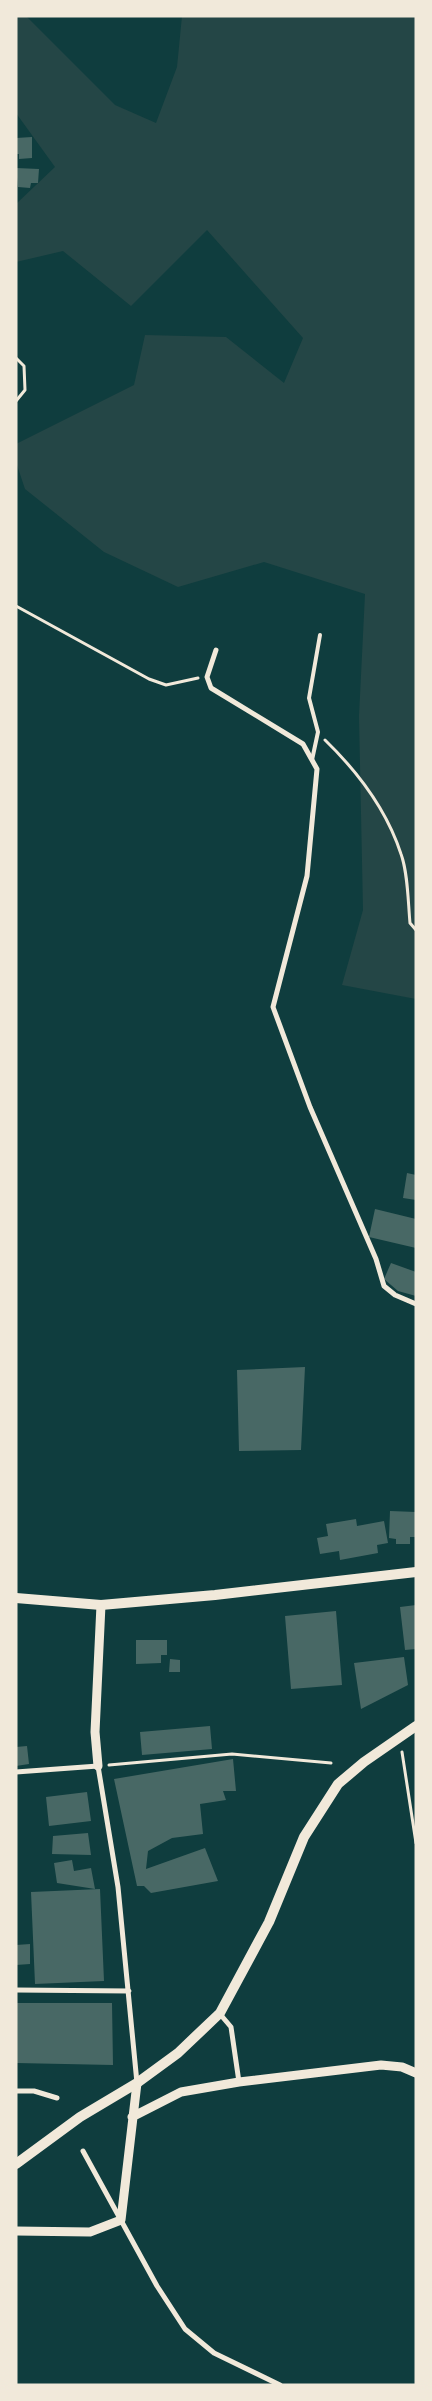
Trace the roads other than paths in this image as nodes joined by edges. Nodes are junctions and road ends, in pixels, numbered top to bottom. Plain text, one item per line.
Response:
1 (320, 635) dead end
2 (216, 650) dead end
3 (312, 760) junction
4 (416, 1304) edge
5 (416, 1572) edge
6 (16, 1598) edge
7 (101, 1605) junction
8 (416, 1726) edge
9 (98, 1766) junction
10 (16, 1772) edge
11 (16, 1990) edge
12 (129, 1991) junction
13 (220, 2013) junction
14 (416, 2073) edge
15 (239, 2082) junction
16 (137, 2083) junction
17 (16, 2091) edge
18 (57, 2098) dead end
19 (132, 2117) junction
20 (83, 2151) dead end
21 (18, 2159) edge
22 (121, 2220) junction
23 (16, 2231) edge
24 (280, 2385) edge

1 - 3 lane
2 - 3 street
3 - 4 street
5 - 7 main road
6 - 7 main road
7 - 9 street
8 - 13 main road
9 - 10 street
9 - 12 street
11 - 12 street
12 - 16 street
13 - 15 street
13 - 16 main road
14 - 15 street
15 - 19 street
16 - 19 street
16 - 21 main road
17 - 18 street
19 - 22 street
20 - 22 street
22 - 23 street
22 - 24 street

